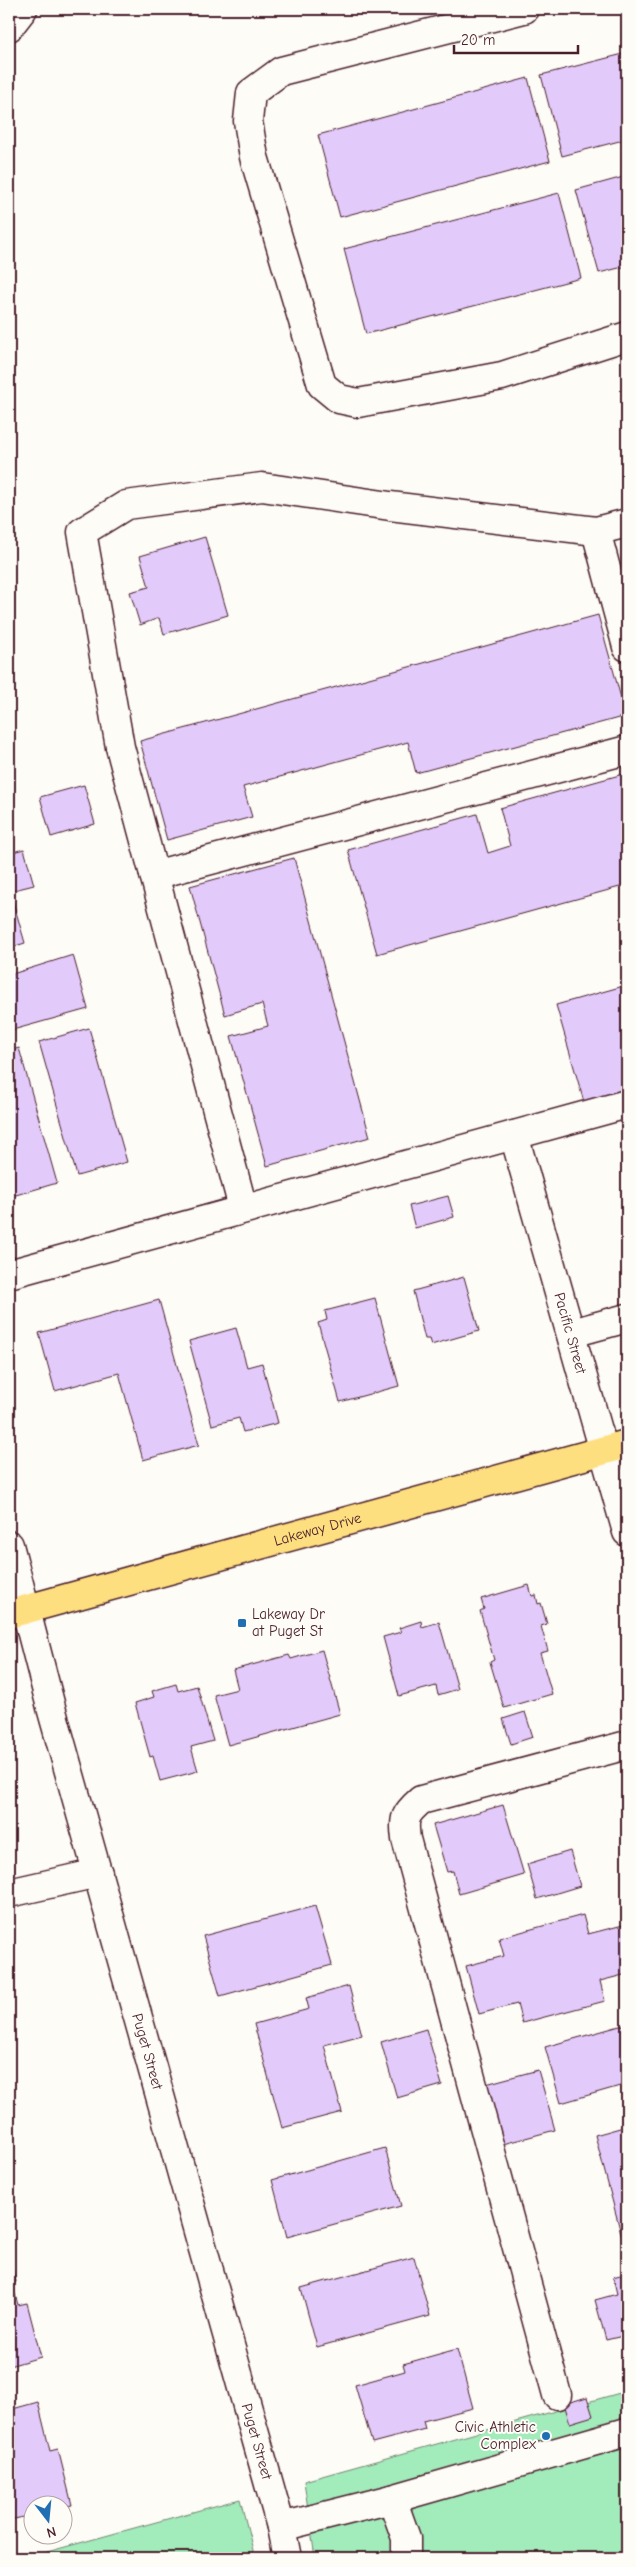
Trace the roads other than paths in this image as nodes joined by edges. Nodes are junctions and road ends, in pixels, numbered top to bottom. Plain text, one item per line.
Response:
1 (23, 9) edge
2 (524, 9) edge
3 (9, 27) edge
4 (627, 336) edge
5 (627, 524) edge
6 (596, 531) junction
7 (627, 646) edge
8 (627, 750) edge
9 (154, 875) junction
10 (627, 1104) edge
11 (514, 1135) junction
12 (243, 1208) junction
13 (9, 1274) edge
14 (627, 1318) edge
15 (572, 1333) junction
16 (616, 1448) edge
17 (627, 1532) edge
18 (9, 1545) edge
19 (17, 1612) edge
20 (627, 1744) edge
21 (98, 1873) junction
22 (9, 1893) edge
23 (558, 2395) dead end
24 (627, 2432) edge
25 (392, 2499) junction
26 (281, 2527) junction
27 (286, 2558) edge
28 (406, 2558) edge

1 - 3 street
2 - 4 street
5 - 6 street
6 - 7 street
6 - 9 street
8 - 9 street
9 - 12 street
10 - 11 street
11 - 12 street
11 - 15 street, Pacific Street
12 - 13 street
14 - 15 street
15 - 16 street, Pacific Street
16 - 17 street, Pacific Street
16 - 19 main road, Lakeway Drive
18 - 19 street, Puget Street
19 - 21 street, Puget Street
20 - 23 street
21 - 22 street
21 - 26 street, Puget Street
24 - 25 street
25 - 26 street
25 - 28 street
26 - 27 street, Puget Street

